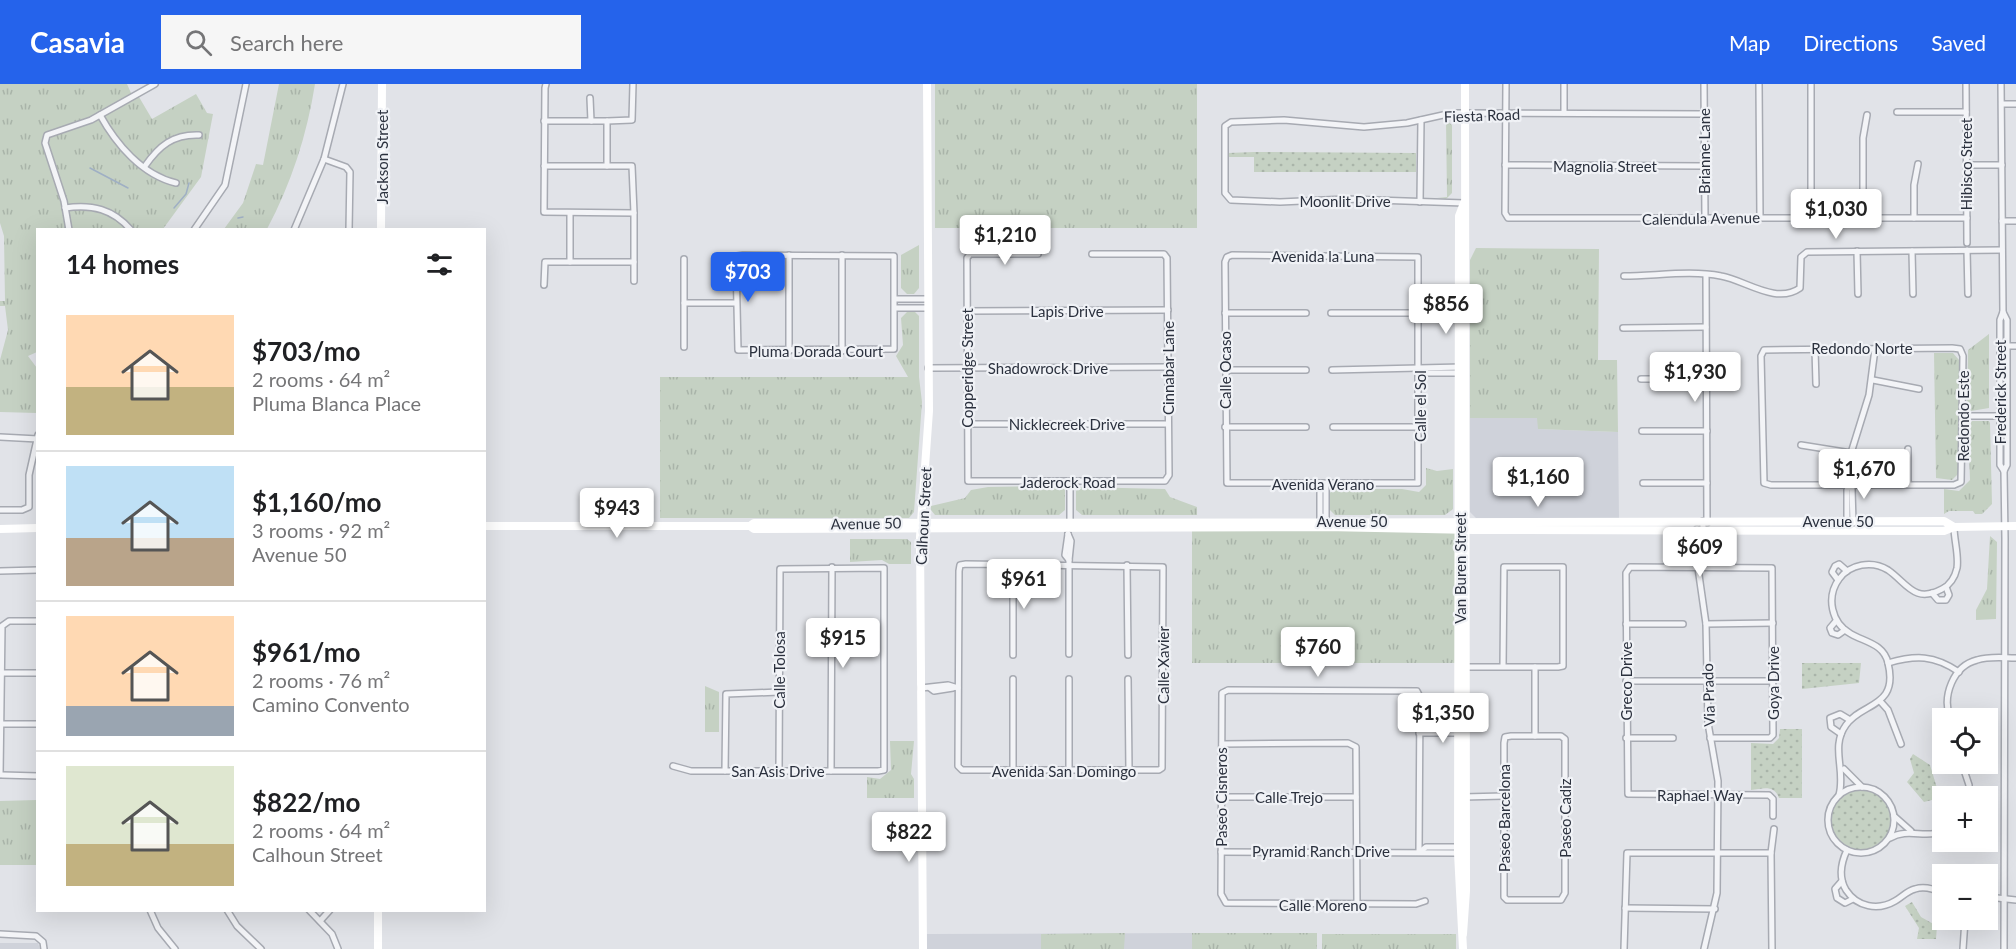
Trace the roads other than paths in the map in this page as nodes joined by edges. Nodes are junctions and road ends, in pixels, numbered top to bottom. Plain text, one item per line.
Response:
1 (155, 84) edge
2 (246, 84) edge
3 (343, 84) edge
4 (382, 84) edge
5 (546, 84) edge
6 (633, 84) edge
7 (927, 84) edge
8 (1465, 84) edge
9 (1506, 84) edge
10 (1564, 84) edge
11 (1704, 84) edge
12 (1759, 84) edge
13 (1811, 84) edge
14 (1966, 84) edge
15 (2001, 84) edge
16 (590, 98) dead end
17 (2002, 104) junction
18 (2016, 104) edge
19 (1897, 112) dead end
20 (1966, 112) junction
21 (1465, 113) junction
22 (1506, 113) junction
23 (1564, 113) junction
24 (1704, 114) junction
25 (100, 115) junction
26 (1867, 115) dead end
27 (1421, 120) junction
28 (544, 121) junction
29 (591, 121) junction
30 (607, 121) junction
31 (199, 135) dead end
32 (324, 159) junction
33 (1918, 164) dead end
34 (1505, 165) junction
35 (1966, 165) junction
36 (2002, 165) junction
37 (145, 166) junction
38 (544, 166) junction
39 (607, 166) junction
40 (1704, 166) junction
41 (176, 183) dead end
42 (1227, 197) joint
43 (1420, 202) junction
44 (1464, 203) junction
45 (65, 208) junction
46 (570, 213) junction
47 (634, 213) junction
48 (1705, 218) junction
49 (1760, 218) junction
50 (1812, 218) junction
51 (1863, 218) junction
52 (1914, 218) junction
53 (1967, 218) junction
54 (2002, 221) junction
55 (2016, 221) edge
56 (69, 228) edge
57 (129, 228) edge
58 (195, 228) edge
59 (295, 228) edge
60 (349, 228) edge
61 (381, 228) edge
62 (1967, 243) dead end
63 (1912, 250) junction
64 (1967, 250) junction
65 (2002, 250) junction
66 (1857, 251) junction
67 (1038, 254) dead end
68 (1092, 254) dead end
69 (789, 255) junction
70 (842, 255) junction
71 (1227, 257) joint
72 (1419, 257) joint
73 (684, 259) dead end
74 (570, 262) junction
75 (634, 262) junction
76 (1706, 275) junction
77 (1624, 276) dead end
78 (634, 281) dead end
79 (544, 285) dead end
80 (1858, 294) dead end
81 (1913, 294) dead end
82 (1968, 294) dead end
83 (895, 299) junction
84 (684, 303) junction
85 (736, 303) junction
86 (928, 303) junction
87 (895, 308) junction
88 (1168, 310) junction
89 (967, 311) junction
90 (2003, 312) junction
91 (1225, 313) junction
92 (1306, 313) dead end
93 (1331, 313) dead end
94 (1420, 313) junction
95 (1706, 327) junction
96 (1623, 328) dead end
97 (2000, 346) junction
98 (2007, 346) junction
99 (2016, 346) edge
100 (684, 347) dead end
101 (1815, 348) junction
102 (1875, 349) junction
103 (1960, 350) joint
104 (789, 351) junction
105 (842, 351) junction
106 (1168, 367) junction
107 (928, 368) junction
108 (967, 368) junction
109 (1225, 370) junction
110 (1306, 370) dead end
111 (1332, 370) dead end
112 (1420, 370) junction
113 (1463, 370) junction
114 (1641, 379) dead end
115 (1706, 379) junction
116 (1873, 380) junction
117 (1816, 384) dead end
118 (1919, 389) dead end
119 (1963, 416) junction
120 (2000, 416) junction
121 (2007, 416) junction
122 (967, 424) junction
123 (1168, 424) junction
124 (1225, 427) junction
125 (1306, 427) dead end
126 (1333, 427) dead end
127 (1420, 427) junction
128 (1642, 431) dead end
129 (1707, 431) junction
130 (0, 437) edge
131 (36, 438) edge
132 (36, 445) edge
133 (1802, 445) dead end
134 (1908, 449) dead end
135 (1851, 453) junction
136 (2004, 471) junction
137 (1167, 480) joint
138 (968, 481) joint
139 (1070, 482) junction
140 (1227, 483) joint
141 (1419, 483) joint
142 (1643, 483) dead end
143 (1707, 483) junction
144 (1323, 484) junction
145 (1850, 484) junction
146 (1908, 484) junction
147 (29, 492) junction
148 (36, 492) edge
149 (0, 510) edge
150 (1556, 521) junction
151 (1323, 524) junction
152 (1463, 525) junction
153 (486, 526) edge
154 (921, 526) junction
155 (1702, 526) junction
156 (1850, 526) junction
157 (2005, 526) junction
158 (2016, 526) edge
159 (1954, 527) junction
160 (36, 528) edge
161 (1069, 528) junction
162 (0, 529) edge
163 (1504, 530) junction
164 (1614, 530) junction
165 (1069, 562) junction
166 (1127, 564) junction
167 (1012, 565) junction
168 (832, 567) junction
169 (1700, 567) junction
170 (36, 570) edge
171 (1847, 570) junction
172 (0, 571) edge
173 (1838, 580) junction
174 (1946, 587) junction
175 (1932, 593) junction
176 (36, 621) edge
177 (1836, 621) junction
178 (1626, 624) junction
179 (1683, 624) dead end
180 (1706, 624) junction
181 (1773, 624) junction
182 (1845, 630) junction
183 (1069, 654) dead end
184 (1012, 655) dead end
185 (1128, 655) dead end
186 (2005, 658) junction
187 (2016, 658) edge
188 (1888, 663) junction
189 (1462, 667) junction
190 (1503, 667) junction
191 (1535, 667) junction
192 (1959, 672) junction
193 (2, 673) junction
194 (36, 673) edge
195 (1012, 679) dead end
196 (1069, 679) dead end
197 (1128, 679) dead end
198 (1626, 681) junction
199 (1708, 681) junction
200 (1773, 681) junction
201 (925, 688) junction
202 (955, 688) junction
203 (779, 692) junction
204 (1880, 701) junction
205 (1949, 708) edge
206 (1850, 720) junction
207 (2, 724) junction
208 (36, 724) edge
209 (1419, 726) junction
210 (1462, 729) junction
211 (1419, 733) junction
212 (1841, 734) junction
213 (1535, 736) junction
214 (1626, 738) junction
215 (1673, 738) dead end
216 (1710, 738) junction
217 (1222, 744) junction
218 (1901, 744) dead end
219 (1163, 763) joint
220 (673, 766) dead end
221 (1842, 767) junction
222 (724, 771) junction
223 (779, 771) junction
224 (831, 771) junction
225 (1013, 771) junction
226 (1069, 771) junction
227 (1129, 771) junction
228 (1, 775) edge
229 (36, 776) edge
230 (1862, 787) junction
231 (1628, 794) joint
232 (1718, 795) junction
233 (1839, 795) junction
234 (1504, 796) junction
235 (1222, 797) junction
236 (1356, 797) junction
237 (1462, 797) junction
238 (1773, 816) dead end
239 (1894, 816) junction
240 (1774, 829) dead end
241 (1912, 832) junction
242 (1932, 834) edge
243 (1888, 839) junction
244 (1462, 850) junction
245 (1847, 850) junction
246 (1357, 851) junction
247 (1420, 851) junction
248 (1221, 852) junction
249 (1718, 852) junction
250 (1771, 853) junction
251 (1842, 881) junction
252 (1932, 888) edge
253 (1505, 899) joint
254 (1853, 899) junction
255 (1998, 899) edge
256 (1224, 900) joint
257 (2005, 900) junction
258 (2016, 900) edge
259 (1425, 901) dead end
260 (1357, 905) junction
261 (1625, 908) junction
262 (1715, 909) junction
263 (151, 912) edge
264 (228, 912) edge
265 (311, 912) edge
266 (328, 912) edge
267 (378, 912) edge
268 (320, 921) junction
269 (1964, 930) edge
270 (0, 934) edge
271 (44, 949) edge
272 (175, 949) edge
273 (261, 949) edge
274 (338, 949) edge
275 (378, 949) edge
276 (923, 949) edge
277 (1463, 949) edge
278 (1624, 949) edge
279 (1704, 949) edge
280 (1772, 949) edge
281 (1963, 949) edge
282 (2004, 949) edge

1 - 25 street
2 - 58 street
3 - 32 street
4 - 61 main road, Jackson Street
5 - 28 street
6 - 30 street
7 - 86 main road, Calhoun Street
8 - 21 main road, Van Buren Street
9 - 22 street
10 - 23 street
11 - 24 street, Brianne Lane
12 - 49 street
13 - 50 street
14 - 20 street, Hibisco Street
15 - 17 street, Frederick Street
16 - 29 street
17 - 18 street
17 - 36 street, Frederick Street
19 - 20 street
20 - 35 street, Hibisco Street
21 - 22 street, Fiesta Road
21 - 27 street, Fiesta Road
21 - 44 main road, Van Buren Street
22 - 23 street, Fiesta Road
22 - 34 street
23 - 24 street, Fiesta Road
24 - 40 street, Brianne Lane
25 - 37 street
25 - 45 street
26 - 51 street
27 - 42 street, Fiesta Road
27 - 43 street
28 - 29 street
28 - 38 street
29 - 30 street
30 - 39 street
31 - 37 street
32 - 59 street
32 - 60 street
33 - 52 street
34 - 40 street, Magnolia Street
34 - 48 street, Calendula Avenue
35 - 36 street
35 - 53 street, Hibisco Street
36 - 54 street, Frederick Street
37 - 41 street
38 - 39 street
38 - 46 street
39 - 47 street
40 - 48 street, Brianne Lane
42 - 43 street, Moonlit Drive
43 - 44 street, Moonlit Drive
44 - 113 main road, Van Buren Street
45 - 56 street
45 - 57 street
46 - 47 street
46 - 74 street
47 - 75 street
48 - 49 street, Calendula Avenue
49 - 50 street, Calendula Avenue
50 - 51 street, Calendula Avenue
51 - 52 street, Calendula Avenue
52 - 53 street, Calendula Avenue
53 - 62 street, Hibisco Street
54 - 55 street
54 - 65 street, Frederick Street
63 - 64 street
63 - 66 street
63 - 81 street
64 - 65 street
64 - 82 street
65 - 90 street, Frederick Street
66 - 76 street
66 - 80 street
67 - 89 street, Copperidge Street
68 - 88 street, Cinnabar Lane
69 - 70 street
69 - 85 street
69 - 104 street
70 - 83 street
70 - 105 street
71 - 72 street, Avenida la Luna
71 - 91 street, Calle Ocaso
72 - 94 street, Calle el Sol
73 - 84 street
74 - 75 street
74 - 79 street
75 - 78 street
76 - 77 street
76 - 95 street, Via Prado
83 - 86 street
83 - 87 street
84 - 85 street
84 - 100 street
85 - 104 street, Pluma Dorada Court
86 - 87 street
86 - 107 main road, Calhoun Street
87 - 105 street, Pluma Dorada Court
88 - 89 street, Lapis Drive
88 - 106 street, Cinnabar Lane
89 - 108 street, Copperidge Street
90 - 97 street, Frederick Street
90 - 98 street, Frederick Street
91 - 92 street
91 - 109 street, Calle Ocaso
93 - 94 street
94 - 112 street, Calle el Sol
95 - 96 street
95 - 115 street, Via Prado
97 - 98 street
97 - 120 street, Frederick Street
98 - 99 street
98 - 121 street, Frederick Street
101 - 102 street, Redondo Norte
101 - 117 street
101 - 145 street, Redondo Norte
102 - 103 street, Redondo Norte
102 - 116 street
103 - 119 street, Redondo Este
104 - 105 street, Pluma Dorada Court
106 - 108 street, Shadowrock Drive
106 - 123 street, Cinnabar Lane
107 - 108 street, Shadowrock Drive
107 - 154 main road, Calhoun Street
108 - 122 street, Copperidge Street
109 - 110 street
109 - 124 street, Calle Ocaso
111 - 112 street
112 - 113 street
112 - 127 street, Calle el Sol
113 - 152 main road, Van Buren Street
114 - 115 street
115 - 129 street, Via Prado
116 - 118 street
116 - 135 street
119 - 120 street
119 - 146 street, Redondo Este
120 - 121 street
120 - 136 street, Frederick Street
121 - 136 street, Frederick Street
122 - 123 street, Nicklecreek Drive
122 - 138 street, Copperidge Street
123 - 137 street, Cinnabar Lane
124 - 125 street
124 - 140 street, Calle Ocaso
126 - 127 street
127 - 141 street, Calle el Sol
128 - 129 street
129 - 143 street, Via Prado
130 - 131 street
132 - 147 street
133 - 135 street
134 - 146 street
135 - 145 street
136 - 157 street, Frederick Street
137 - 139 street, Jaderock Road
138 - 139 street, Jaderock Road
139 - 161 street
140 - 144 street, Avenida Verano
141 - 144 street, Avenida Verano
142 - 143 street
143 - 155 street, Via Prado
144 - 151 street
145 - 146 street
145 - 156 street
147 - 148 street
147 - 149 street
150 - 152 main road, Avenue 50
150 - 155 main road, Avenue 50
150 - 163 main road
150 - 164 main road
151 - 152 main road, Avenue 50
151 - 161 main road, Avenue 50
152 - 163 main road, Avenue 50
152 - 189 main road, Van Buren Street
153 - 154 main road, Avenue 50
154 - 161 main road, Avenue 50
154 - 201 main road, Calhoun Street
155 - 156 main road, Avenue 50
155 - 164 main road, Avenue 50
155 - 169 street, Via Prado
156 - 159 main road, Avenue 50
157 - 158 main road, Avenue 50
157 - 159 main road, Avenue 50
157 - 186 street, Frederick Street
159 - 174 street
160 - 162 main road
161 - 165 street
163 - 164 main road, Avenue 50
165 - 166 street
165 - 167 street
165 - 183 street
166 - 185 street
166 - 219 street, Calle Xavier
167 - 184 street
167 - 202 street
168 - 203 street, Calle Tolosa
168 - 224 street
168 - 224 street, San Asis Drive
169 - 178 street, Greco Drive
169 - 180 street, Via Prado
169 - 181 street, Goya Drive
170 - 172 street
171 - 173 street
171 - 173 street
171 - 175 street
173 - 177 street
174 - 175 street
174 - 175 street
176 - 193 street
177 - 182 street
177 - 182 street
178 - 179 street
178 - 198 street, Greco Drive
180 - 181 street
180 - 199 street, Via Prado
181 - 200 street, Goya Drive
182 - 188 street
186 - 187 street
186 - 192 street
186 - 257 street, Frederick Street
188 - 192 street
188 - 204 street
189 - 190 street
189 - 210 main road, Van Buren Street
190 - 191 street
190 - 191 street
191 - 213 street
192 - 205 street
193 - 194 street
193 - 207 street
195 - 225 street
196 - 226 street
197 - 227 street
198 - 199 street
198 - 214 street, Greco Drive
199 - 200 street
199 - 216 street, Via Prado
200 - 216 street, Goya Drive
201 - 202 street
201 - 276 main road, Calhoun Street
202 - 225 street, Avenida San Domingo
203 - 222 street
203 - 223 street, Calle Tolosa
204 - 206 street
204 - 218 street
206 - 212 street
206 - 212 street
207 - 208 street
207 - 228 street
209 - 210 street
209 - 211 street
209 - 217 street, Paseo Cisneros
210 - 211 street
210 - 237 main road, Van Buren Street
211 - 247 street
212 - 221 street
213 - 234 street, Paseo Barcelona
213 - 253 street, Paseo Cadiz
214 - 215 street
214 - 231 street, Greco Drive
216 - 232 street, Via Prado
217 - 235 street, Paseo Cisneros
217 - 236 street
219 - 227 street, Avenida San Domingo
220 - 222 street, San Asis Drive
221 - 230 street
221 - 233 street
222 - 223 street, San Asis Drive
223 - 224 street, San Asis Drive
225 - 226 street, Avenida San Domingo
226 - 227 street, Avenida San Domingo
228 - 229 street
230 - 233 street
230 - 239 street
231 - 232 street, Raphael Way
232 - 238 street, Raphael Way
232 - 249 street, Via Prado
233 - 245 street
234 - 237 street
234 - 253 street, Paseo Barcelona
235 - 236 street, Calle Trejo
235 - 248 street, Paseo Cisneros
236 - 246 street
237 - 244 main road, Van Buren Street
239 - 241 street
239 - 243 street
240 - 250 street
241 - 242 street
241 - 243 street
243 - 245 street
244 - 247 street, Pyramid Ranch Drive
244 - 277 main road, Van Buren Street
245 - 251 street
246 - 247 street, Pyramid Ranch Drive
246 - 248 street, Pyramid Ranch Drive
246 - 260 street
248 - 256 street, Paseo Cisneros
249 - 250 street
249 - 261 street
249 - 262 street, Via Prado
250 - 280 street
251 - 254 street
251 - 254 street
252 - 254 street
255 - 257 street
256 - 260 street, Calle Moreno
257 - 258 street
257 - 282 street, Frederick Street
259 - 260 street, Calle Moreno
261 - 262 street
261 - 278 street
262 - 279 street, Via Prado
263 - 272 street
264 - 273 street
265 - 268 street
266 - 268 street
267 - 275 main road
268 - 274 street
269 - 281 street
270 - 271 street

